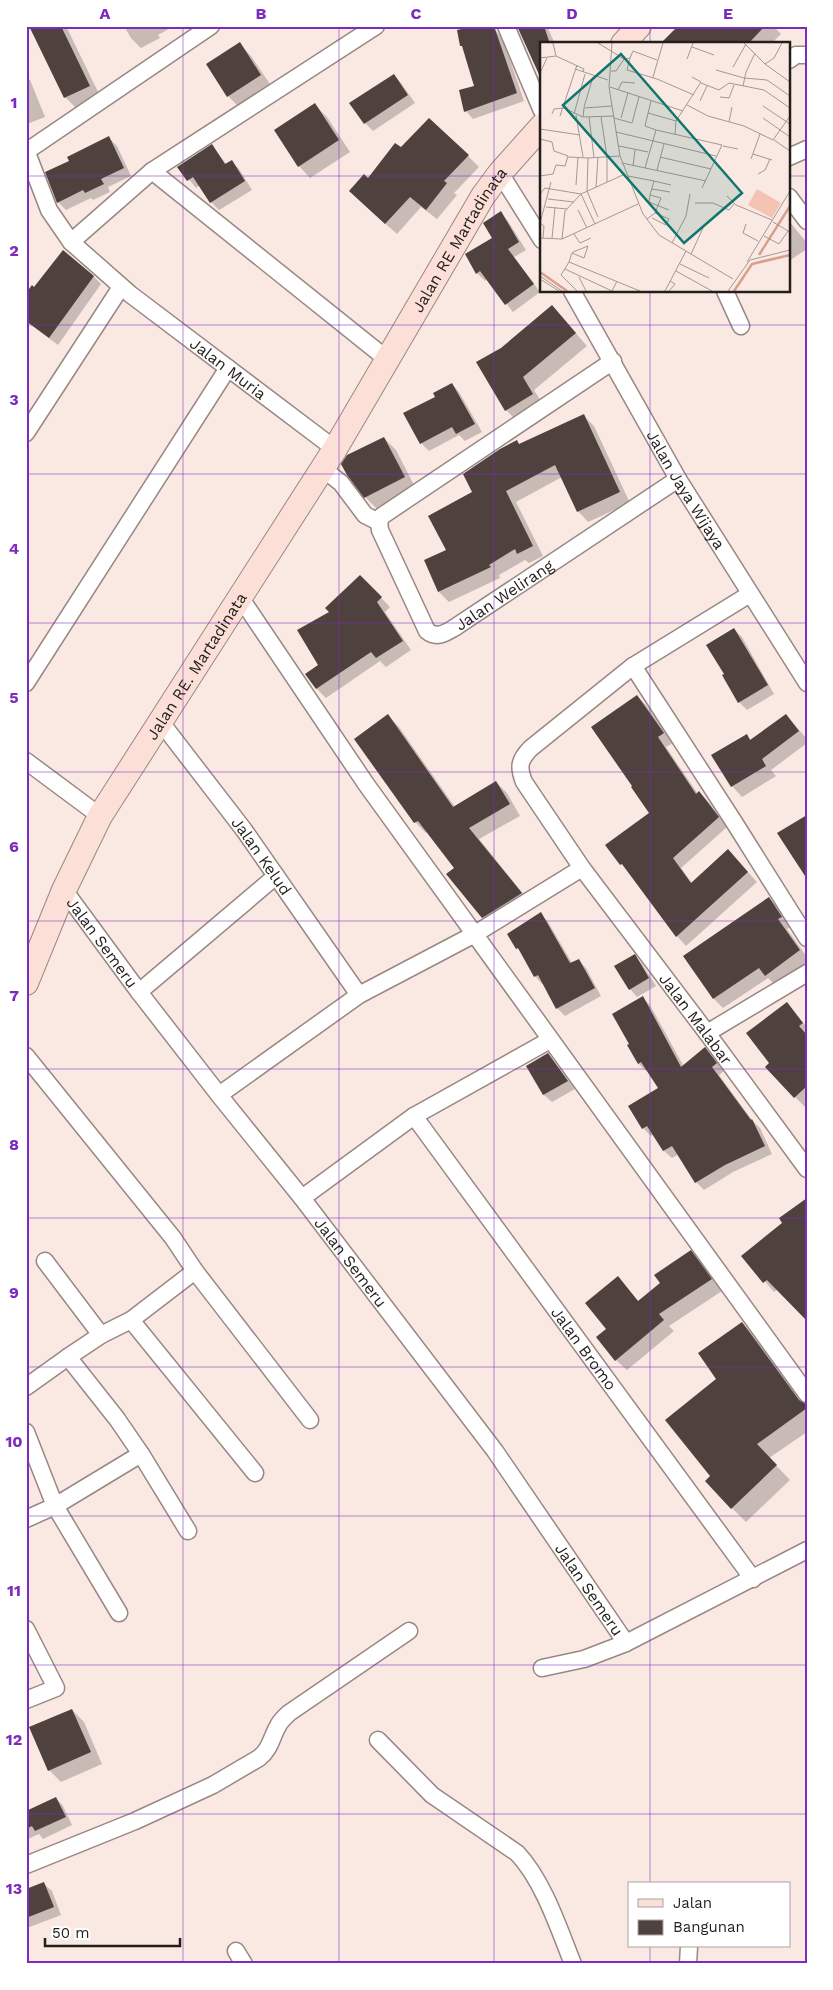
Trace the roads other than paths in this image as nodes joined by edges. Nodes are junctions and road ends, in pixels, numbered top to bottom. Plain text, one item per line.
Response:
1 (211, 26) edge
2 (376, 26) edge
3 (506, 26) edge
4 (639, 26) edge
5 (625, 42) edge
6 (807, 55) edge
7 (790, 59) edge
8 (540, 106) edge
9 (540, 128) edge
10 (807, 149) edge
11 (27, 150) edge
12 (790, 157) edge
13 (152, 171) junction
14 (29, 172) edge
15 (500, 173) junction
16 (790, 198) edge
17 (807, 221) edge
18 (540, 237) edge
19 (71, 242) junction
20 (122, 287) junction
21 (573, 292) edge
22 (724, 292) edge
23 (741, 326) dead end
24 (388, 360) junction
25 (613, 362) junction
26 (228, 368) junction
27 (26, 433) edge
28 (328, 459) junction
29 (678, 479) junction
30 (378, 522) junction
31 (750, 594) junction
32 (240, 597) junction
33 (633, 666) junction
34 (26, 683) edge
35 (807, 684) edge
36 (160, 721) junction
37 (26, 761) edge
38 (100, 816) junction
39 (582, 868) junction
40 (276, 876) junction
41 (64, 890) junction
42 (475, 934) junction
43 (807, 938) edge
44 (807, 973) edge
45 (26, 983) edge
46 (139, 992) junction
47 (360, 995) junction
48 (707, 1033) junction
49 (550, 1040) junction
50 (26, 1056) edge
51 (219, 1095) junction
52 (414, 1116) junction
53 (807, 1169) edge
54 (302, 1198) junction
55 (45, 1261) dead end
56 (195, 1271) junction
57 (131, 1320) junction
58 (101, 1335) junction
59 (68, 1357) junction
60 (26, 1387) edge
61 (807, 1394) edge
62 (310, 1420) dead end
63 (26, 1432) edge
64 (141, 1454) junction
65 (256, 1473) dead end
66 (55, 1506) junction
67 (26, 1519) edge
68 (188, 1531) dead end
69 (807, 1550) edge
70 (753, 1579) junction
71 (119, 1613) dead end
72 (26, 1629) edge
73 (408, 1631) dead end
74 (626, 1643) junction
75 (542, 1668) dead end
76 (26, 1700) edge
77 (378, 1740) dead end
78 (26, 1864) edge
79 (689, 1948) edge
80 (573, 1964) edge
81 (688, 1964) edge

1 - 11 street, Jalan Muria
2 - 13 street
3 - 8 street
4 - 5 main road
6 - 7 street
9 - 15 main road, Jalan RE Martadinata
10 - 12 street
11 - 14 street, Jalan Muria
13 - 19 street
13 - 24 street
14 - 19 street, Jalan Muria
15 - 18 street
15 - 24 main road, Jalan RE Martadinata
16 - 17 street
19 - 20 street, Jalan Muria
20 - 26 street, Jalan Muria
20 - 27 street
21 - 25 street, Jalan Jaya Wijaya
22 - 23 street
24 - 28 main road, Jalan RE. Martadinata
25 - 29 street, Jalan Jaya Wijaya
25 - 30 street
26 - 28 street, Jalan Muria
26 - 34 street
28 - 30 street, Jalan Muria
28 - 32 main road, Jalan RE. Martadinata
29 - 30 street, Jalan Welirang
29 - 31 street, Jalan Jaya Wijaya
31 - 33 street
31 - 35 street, Jalan Jaya Wijaya
32 - 36 main road, Jalan RE. Martadinata
32 - 42 street
33 - 39 street, Jalan Malabar
33 - 43 street
36 - 38 main road, Jalan RE. Martadinata
36 - 40 street, Jalan Kelud
37 - 38 street
38 - 41 main road, Jalan RE. Martadinata
39 - 42 street
39 - 48 street, Jalan Malabar
40 - 46 street
40 - 47 street, Jalan Kelud
41 - 45 main road, Jalan RE. Martadinata
41 - 46 street, Jalan Semeru
42 - 47 street
42 - 49 street
44 - 48 street
46 - 51 street, Jalan Semeru
47 - 51 street
48 - 53 street, Jalan Malabar
49 - 52 street
49 - 61 street
50 - 56 street
51 - 54 street, Jalan Semeru
52 - 54 street
52 - 70 street, Jalan Bromo
54 - 74 street, Jalan Semeru
55 - 58 street
56 - 57 street
56 - 62 street
57 - 58 street
57 - 65 street
58 - 59 street
59 - 60 street
59 - 64 street
63 - 66 street
64 - 66 street
64 - 68 street
66 - 67 street
66 - 71 street
69 - 70 street
70 - 74 street
72 - 76 street
73 - 78 street
74 - 75 street
77 - 80 street
79 - 81 street

